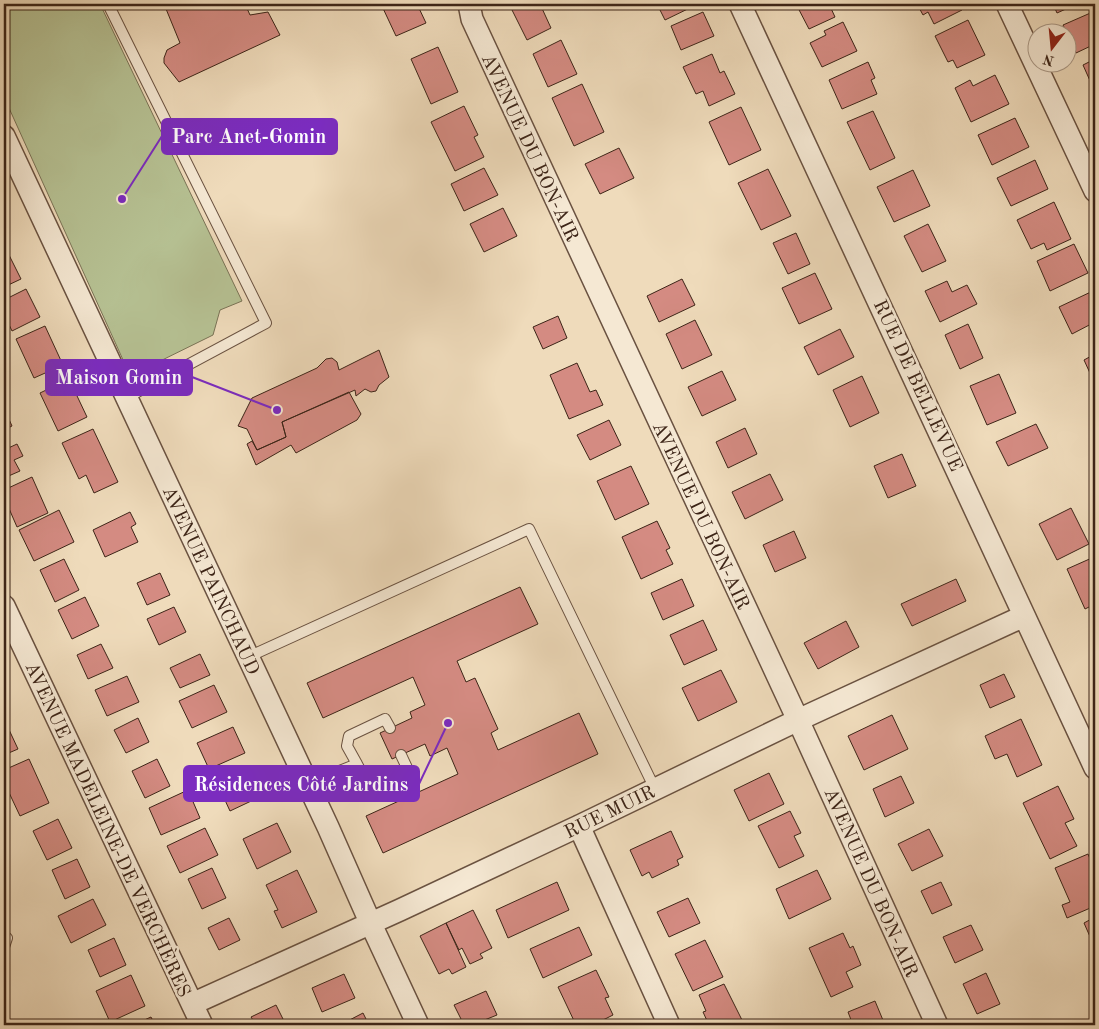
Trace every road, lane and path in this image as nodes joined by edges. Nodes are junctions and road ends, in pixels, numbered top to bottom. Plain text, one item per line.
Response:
1 (108, 4) edge
2 (469, 4) edge
3 (740, 4) edge
4 (1007, 4) edge
5 (4, 136) edge
6 (1095, 190) edge
7 (126, 398) junction
8 (4, 606) edge
9 (1024, 616) junction
10 (248, 657) junction
11 (798, 720) junction
12 (390, 728) dead end
13 (402, 755) dead end
14 (357, 764) junction
15 (1095, 768) edge
16 (307, 784) junction
17 (655, 788) junction
18 (579, 826) junction
19 (370, 922) junction
20 (192, 1004) junction
21 (202, 1025) edge
22 (418, 1025) edge
23 (669, 1025) edge
24 (937, 1025) edge

1 - 7 lane
2 - 11 street, AVENUE DU BON-AIR
3 - 9 street, RUE DE BELLEVUE
4 - 6 street
5 - 7 street, AVENUE PAINCHAUD
7 - 10 street, AVENUE PAINCHAUD
8 - 20 street, AVENUE MADELEINE-DE VERCHÈRES
9 - 11 street, RUE MUIR
9 - 15 street, RUE DE BELLEVUE
10 - 16 street, AVENUE PAINCHAUD
10 - 17 lane
11 - 17 street, RUE MUIR
11 - 24 street, AVENUE DU BON-AIR
12 - 14 lane
13 - 14 lane
14 - 16 lane
16 - 19 street, AVENUE PAINCHAUD
17 - 18 street, RUE MUIR
18 - 19 street, RUE MUIR
18 - 23 street
19 - 20 street, RUE MUIR
19 - 22 street, AVENUE PAINCHAUD
20 - 21 street, AVENUE MADELEINE-DE VERCHÈRES

